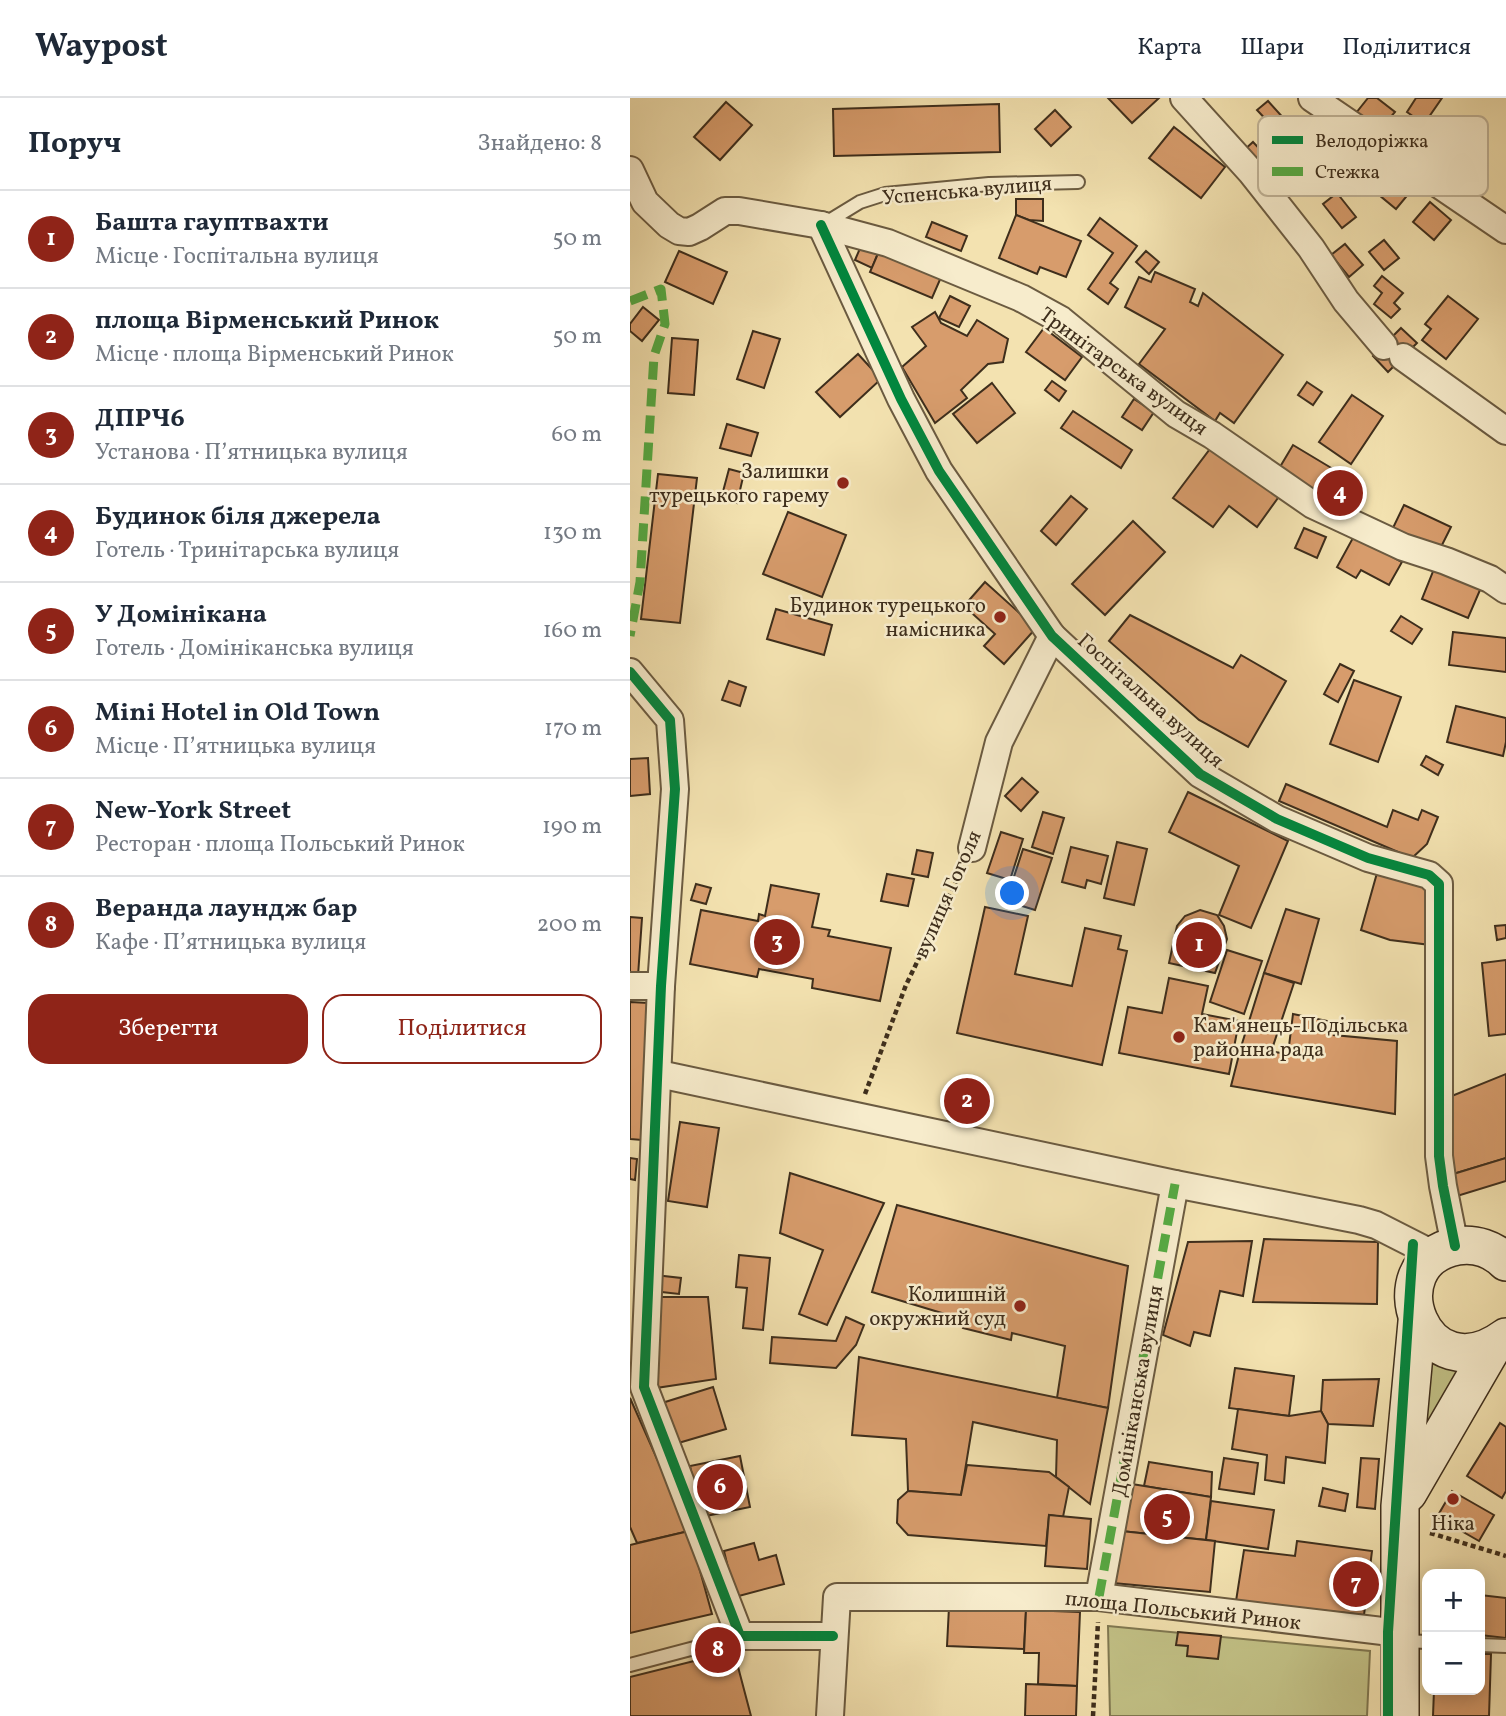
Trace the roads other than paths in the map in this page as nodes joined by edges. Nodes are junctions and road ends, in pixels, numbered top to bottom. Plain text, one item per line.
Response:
1 (1184, 98) edge
2 (1312, 98) edge
3 (1338, 116) edge
4 (630, 170) edge
5 (1258, 181) edge
6 (1078, 182) dead end
7 (1270, 196) edge
8 (1456, 196) edge
9 (821, 225) junction
10 (1506, 230) edge
11 (1506, 431) edge
12 (1506, 590) edge
13 (1052, 636) junction
14 (630, 672) edge
15 (972, 848) road end
16 (630, 986) edge
17 (662, 986) junction
18 (659, 1074) junction
19 (1175, 1184) junction
20 (1478, 1250) edge
21 (1417, 1322) junction
22 (1499, 1343) edge
23 (1401, 1506) junction
24 (1099, 1597) junction
25 (740, 1636) junction
26 (833, 1636) junction
27 (1409, 1638) edge
28 (1485, 1644) edge
29 (1506, 1646) edge
30 (630, 1665) edge
31 (830, 1716) edge
32 (1400, 1716) edge

1 - 5 street
2 - 3 street
4 - 9 street, Тринітарська вулиця
6 - 9 lane, Успенська вулиця
7 - 11 street
8 - 10 street
9 - 12 street, Тринітарська вулиця
9 - 13 street, Госпітальна вулиця
13 - 15 street, вулиця Гоголя
13 - 20 street, Госпітальна вулиця
14 - 17 street
16 - 17 street
17 - 18 street
18 - 19 street
18 - 25 street
19 - 20 street
19 - 24 street, Домініканська вулиця
20 - 21 main road
21 - 22 main road
21 - 23 main road
22 - 23 main road
23 - 27 main road
24 - 26 street, площа Польський Ринок
24 - 27 street, площа Польський Ринок
25 - 26 street
25 - 30 lane
26 - 31 street, площа Польський Ринок
27 - 32 main road
28 - 29 lane

